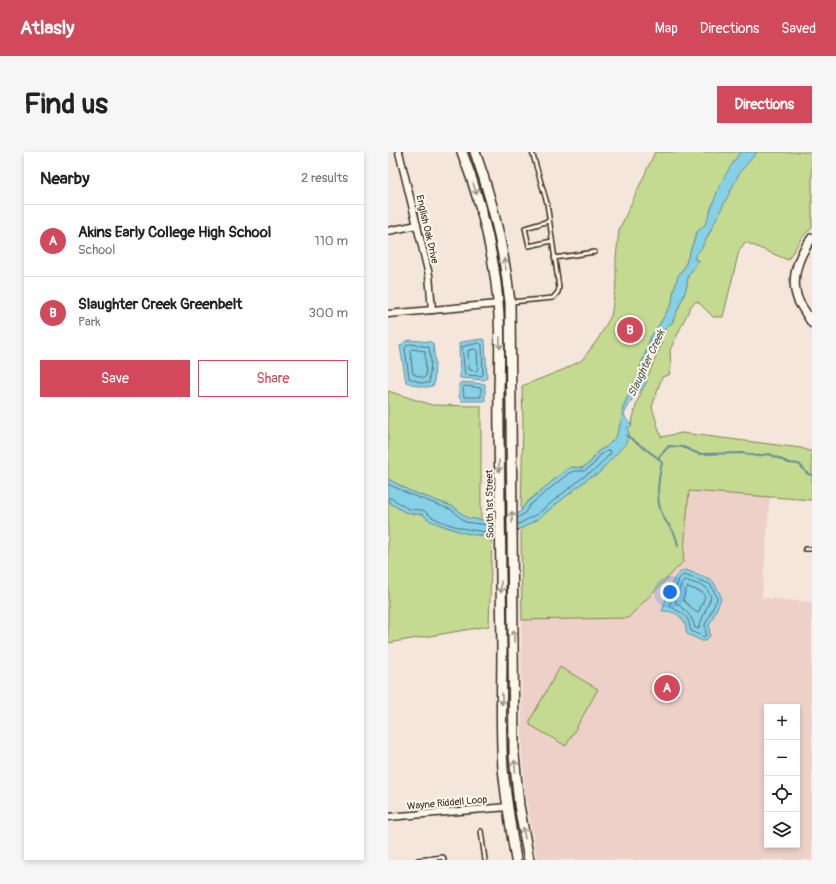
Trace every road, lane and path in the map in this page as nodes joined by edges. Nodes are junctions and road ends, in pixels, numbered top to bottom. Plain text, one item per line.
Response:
1 (399, 152) edge
2 (462, 152) edge
3 (475, 152) edge
4 (532, 152) edge
5 (549, 221) junction
6 (417, 225) junction
7 (388, 231) edge
8 (812, 238) edge
9 (552, 241) junction
10 (595, 252) dead end
11 (554, 258) junction
12 (510, 302) junction
13 (498, 304) junction
14 (432, 310) junction
15 (388, 314) edge
16 (812, 323) edge
17 (805, 548) dead end
18 (812, 550) edge
19 (508, 807) junction
20 (388, 817) edge
21 (480, 831) dead end
22 (418, 860) edge
23 (444, 860) edge
24 (485, 860) edge
25 (516, 860) edge
26 (529, 860) edge

1 - 6 street, English Oak Drive
2 -> 13 main road, South 1st Street
12 -> 3 main road
4 - 5 lane
5 - 9 lane
5 - 9 lane
6 - 7 street
6 - 14 street, English Oak Drive
8 - 16 street
9 - 11 lane
10 - 11 lane
11 - 12 lane
12 - 13 main road
26 -> 12 main road
13 - 14 street
13 -> 19 main road, South 1st Street
14 - 15 street
17 - 18 lane
19 - 20 street, Wayne Riddell Loop
19 - 25 main road, South 1st Street
21 - 24 lane
22 - 23 lane

